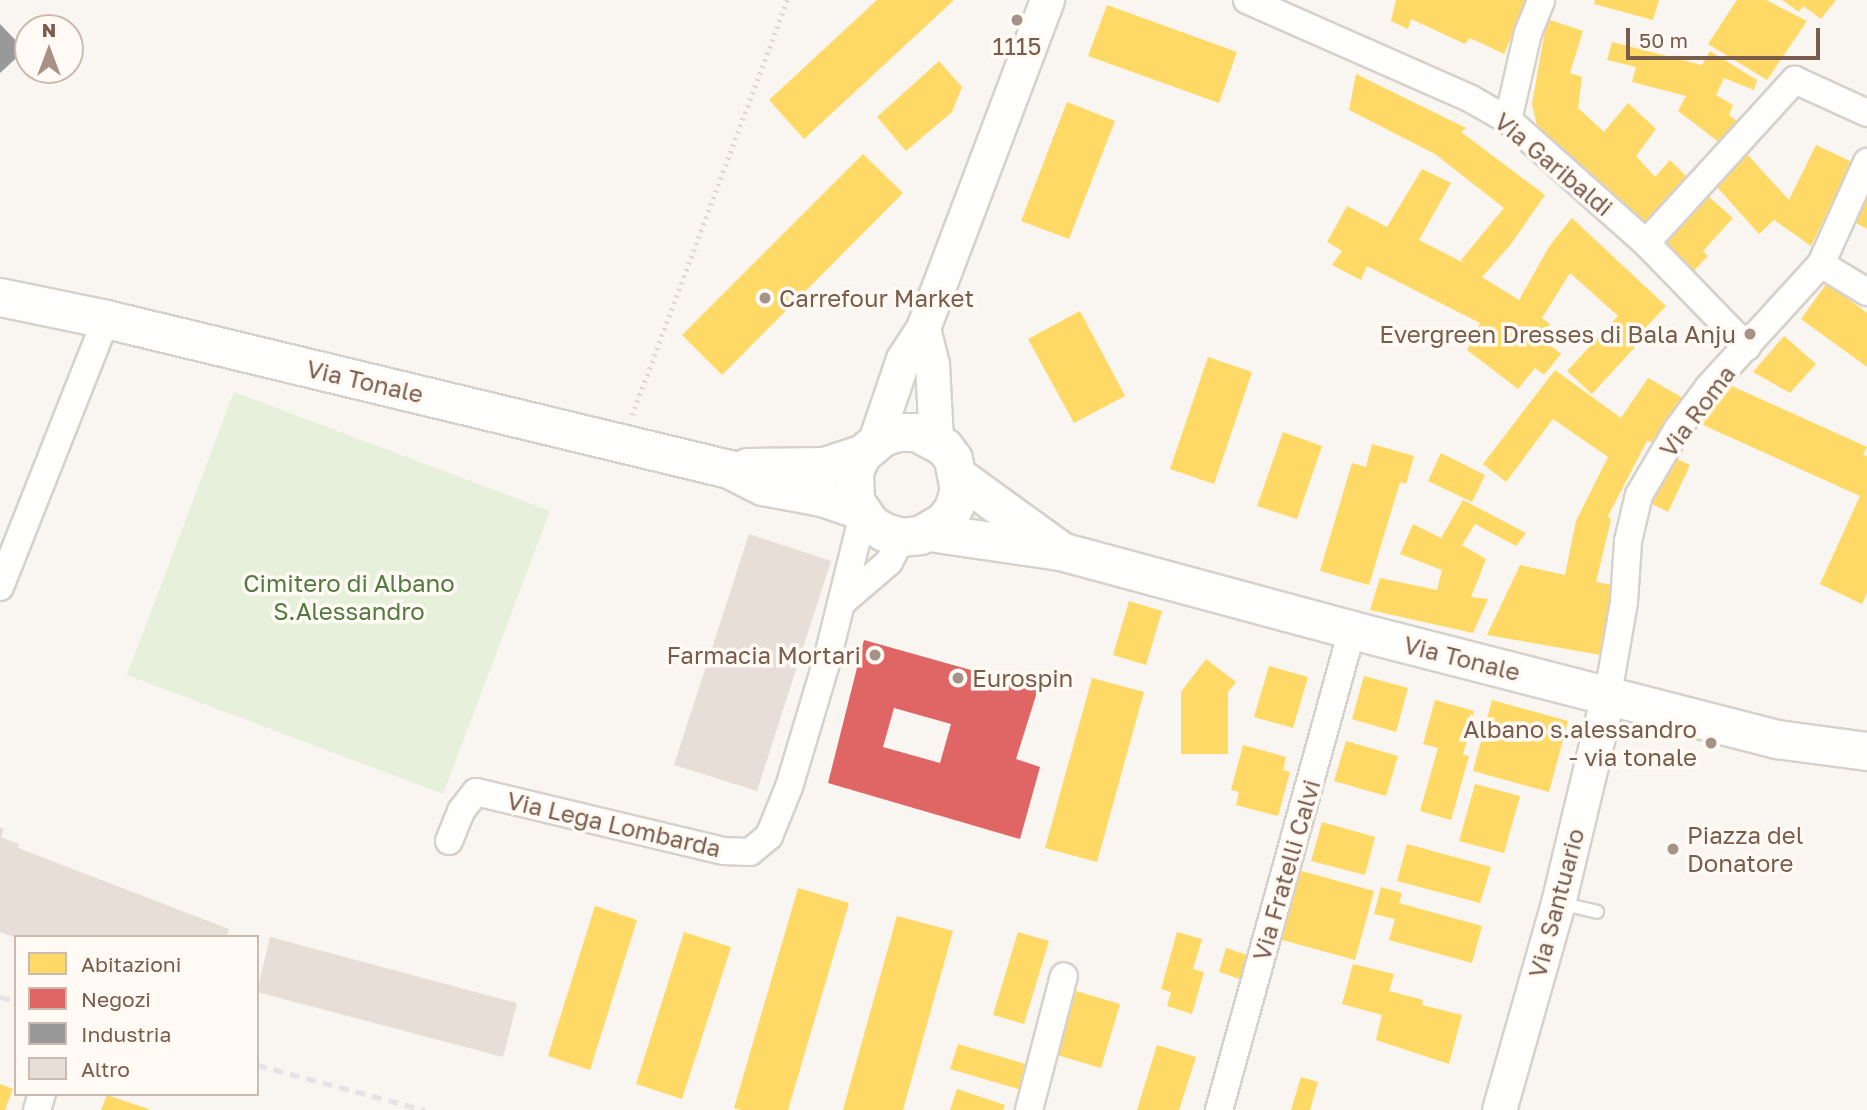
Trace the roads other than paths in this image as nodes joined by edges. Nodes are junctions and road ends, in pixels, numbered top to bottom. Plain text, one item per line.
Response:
1 (1047, 0) edge
2 (1247, 0) edge
3 (1541, 0) edge
4 (1867, 113) edge
5 (1508, 120) junction
6 (1867, 162) edge
7 (1646, 243) junction
8 (1821, 264) junction
9 (1867, 292) edge
10 (0, 297) edge
11 (106, 319) junction
12 (923, 328) junction
13 (1747, 347) junction
14 (936, 441) junction
15 (868, 449) junction
16 (729, 468) junction
17 (958, 477) junction
18 (861, 512) junction
19 (915, 534) junction
20 (1060, 551) junction
21 (0, 587) edge
22 (841, 603) junction
23 (1352, 630) junction
24 (1608, 694) junction
25 (1867, 751) edge
26 (449, 841) dead end
27 (1558, 903) junction
28 (1597, 912) dead end
29 (1064, 976) dead end
30 (1029, 1110) edge
31 (1219, 1110) edge
32 (1499, 1110) edge

1 - 12 street
2 - 5 street, Via Garibaldi
3 - 5 street
4 - 7 street
5 - 7 street, Via Garibaldi
6 - 8 street, Via Roma
7 - 13 street, Via Garibaldi
8 - 9 street
8 - 13 street, Via Roma
10 - 11 main road, Via Tonale
11 - 16 main road, Via Tonale
11 - 21 street
12 - 14 street
12 - 15 street
13 - 24 street, Via Roma
14 - 15 main road, Via Tonale
14 - 17 main road, Via Tonale
15 - 16 main road, Via Tonale
15 - 18 main road
16 - 18 main road, Via Tonale
17 - 19 main road
17 - 20 main road, Via Tonale
18 - 19 main road, Via Tonale
18 - 22 street, Via Lega Lombarda
19 - 20 main road, Via Tonale
19 - 22 street
20 - 23 main road, Via Tonale
22 - 26 street, Via Lega Lombarda
23 - 24 main road, Via Tonale
23 - 31 street, Via Fratelli Calvi
24 - 25 main road, Via Tonale
24 - 27 street, Via Santuario
27 - 28 lane
27 - 32 street, Via Santuario
29 - 30 street

